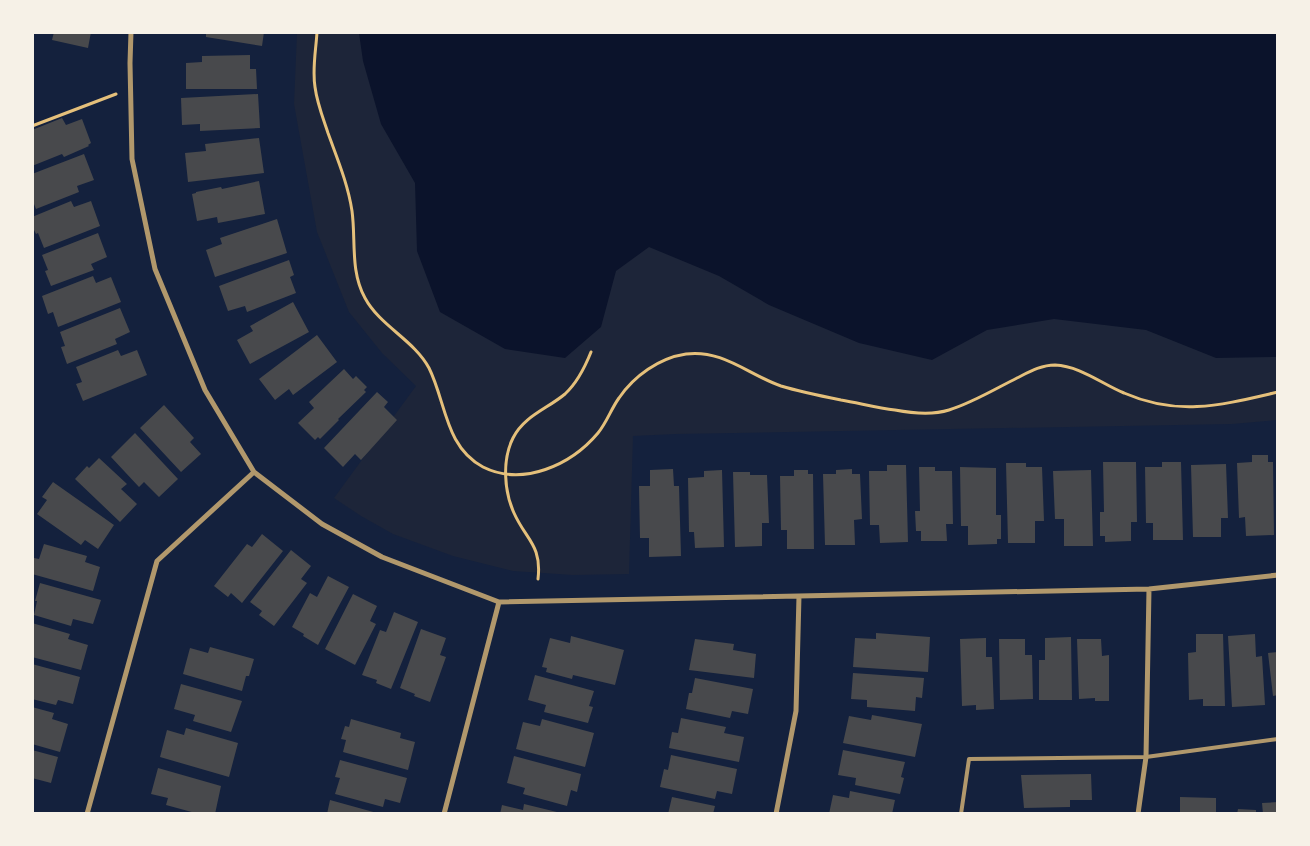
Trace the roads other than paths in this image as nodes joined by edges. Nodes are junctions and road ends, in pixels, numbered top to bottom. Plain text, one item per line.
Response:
1 (131, 32) edge
2 (254, 472) junction
3 (1278, 575) edge
4 (1149, 589) junction
5 (800, 596) junction
6 (500, 602) junction
7 (1278, 739) edge
8 (1146, 757) junction
9 (87, 814) edge
10 (444, 814) edge
11 (776, 814) edge
12 (961, 814) edge
13 (1138, 814) edge

1 - 2 street
2 - 6 street
2 - 9 street
3 - 4 street
4 - 5 street
4 - 8 street
5 - 6 street
5 - 11 street
6 - 10 street
7 - 8 lane
8 - 12 lane
8 - 13 street

